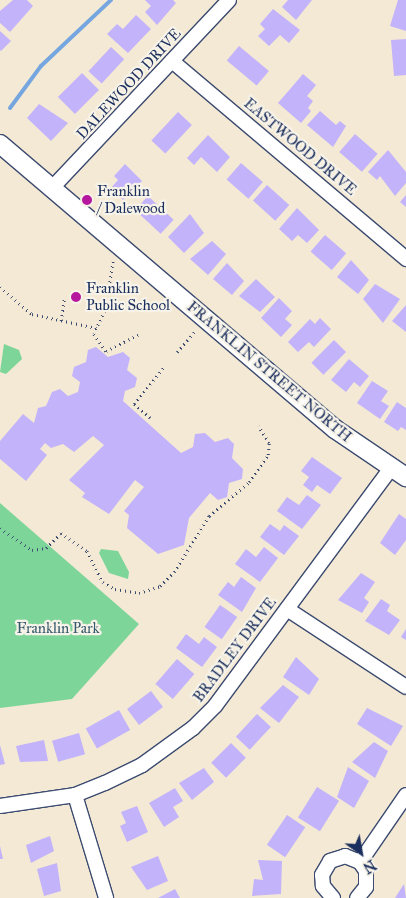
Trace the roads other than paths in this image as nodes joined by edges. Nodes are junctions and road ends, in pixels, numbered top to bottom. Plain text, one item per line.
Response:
1 (229, 0) edge
2 (172, 61) junction
3 (0, 144) edge
4 (52, 188) junction
5 (406, 259) edge
6 (399, 472) edge
7 (288, 608) junction
8 (406, 686) edge
9 (75, 795) junction
10 (406, 795) edge
11 (0, 806) edge
12 (360, 862) junction
13 (106, 898) edge
14 (333, 898) edge
15 (358, 898) edge

1 - 2 street, DALEWOOD DRIVE
2 - 4 street, DALEWOOD DRIVE
2 - 5 street, EASTWOOD DRIVE
3 - 4 street, FRANKLIN STREET NORTH
4 - 6 street, FRANKLIN STREET NORTH
6 - 7 street, BRADLEY DRIVE
7 - 8 street
7 - 9 street, BRADLEY DRIVE
9 - 11 street, BRADLEY DRIVE
9 - 13 street
10 - 12 street
12 - 14 street
12 - 15 street

